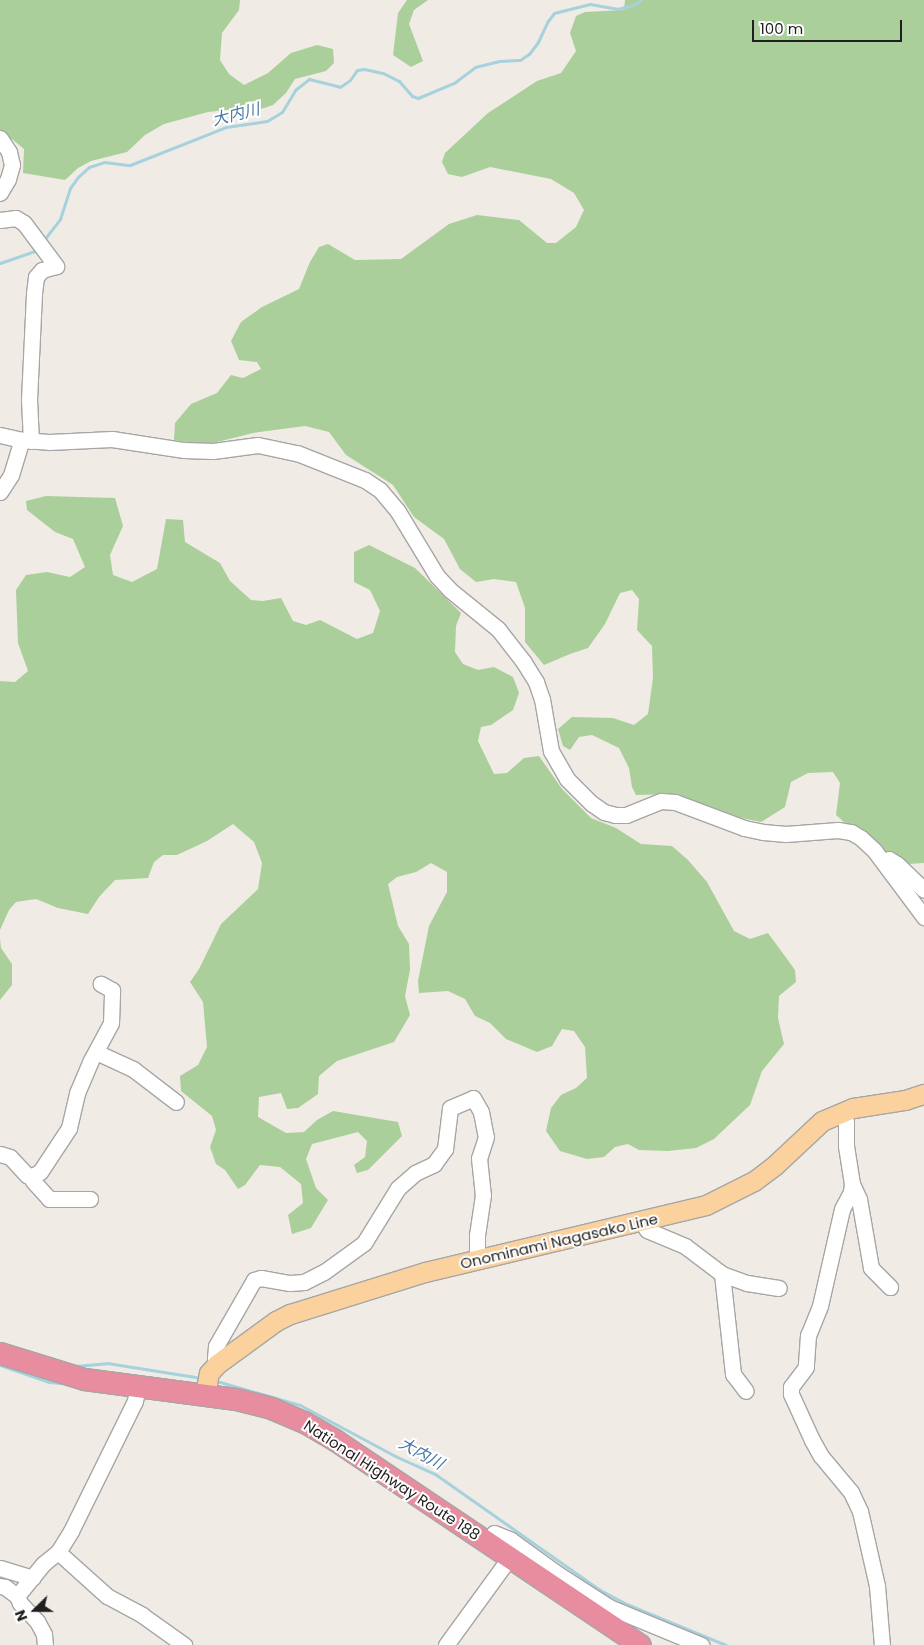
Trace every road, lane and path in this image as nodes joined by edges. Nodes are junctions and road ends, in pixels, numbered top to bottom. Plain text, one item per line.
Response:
1 (0, 138) edge
2 (0, 193) edge
3 (0, 220) edge
4 (0, 435) edge
5 (27, 441) junction
6 (0, 492) edge
7 (883, 861) junction
8 (924, 890) edge
9 (924, 917) edge
10 (101, 984) dead end
11 (96, 1052) junction
12 (924, 1094) edge
13 (176, 1102) dead end
14 (838, 1113) junction
15 (0, 1154) edge
16 (32, 1176) junction
17 (852, 1184) junction
18 (90, 1199) dead end
19 (642, 1222) junction
20 (477, 1259) junction
21 (722, 1274) junction
22 (779, 1288) dead end
23 (890, 1288) dead end
24 (0, 1353) edge
25 (209, 1380) junction
26 (138, 1386) junction
27 (746, 1391) dead end
28 (487, 1542) junction
29 (58, 1552) junction
30 (510, 1557) junction
31 (0, 1568) edge
32 (32, 1578) junction
33 (0, 1586) edge
34 (17, 1596) junction
35 (45, 1645) edge
36 (184, 1645) edge
37 (446, 1645) edge
38 (640, 1645) edge
39 (701, 1645) edge
40 (882, 1645) edge

1 - 2 street
3 - 5 street
4 - 5 street
5 - 6 street
5 - 7 street
7 - 8 street
7 - 9 street
10 - 11 street
11 - 13 street
11 - 16 street
12 - 14 main road, Onominami Nagasako Line
14 - 17 street
14 - 19 main road, Onominami Nagasako Line
15 - 16 street
16 - 18 street
17 - 23 street
17 - 40 street
19 - 20 main road, Onominami Nagasako Line
19 - 21 street
20 - 25 main road, Onominami Nagasako Line
20 - 25 street
21 - 22 street
21 - 27 street
24 - 26 highway, National Highway Route 188
25 - 26 highway, National Highway Route 188
25 - 28 highway, National Highway Route 188
26 - 29 street
28 - 30 highway, National Highway Route 188
28 - 39 street
29 - 32 street
29 - 36 street
30 - 37 street
30 - 38 highway, National Highway Route 188
31 - 32 street
32 - 34 street
33 - 34 street
34 - 35 street

